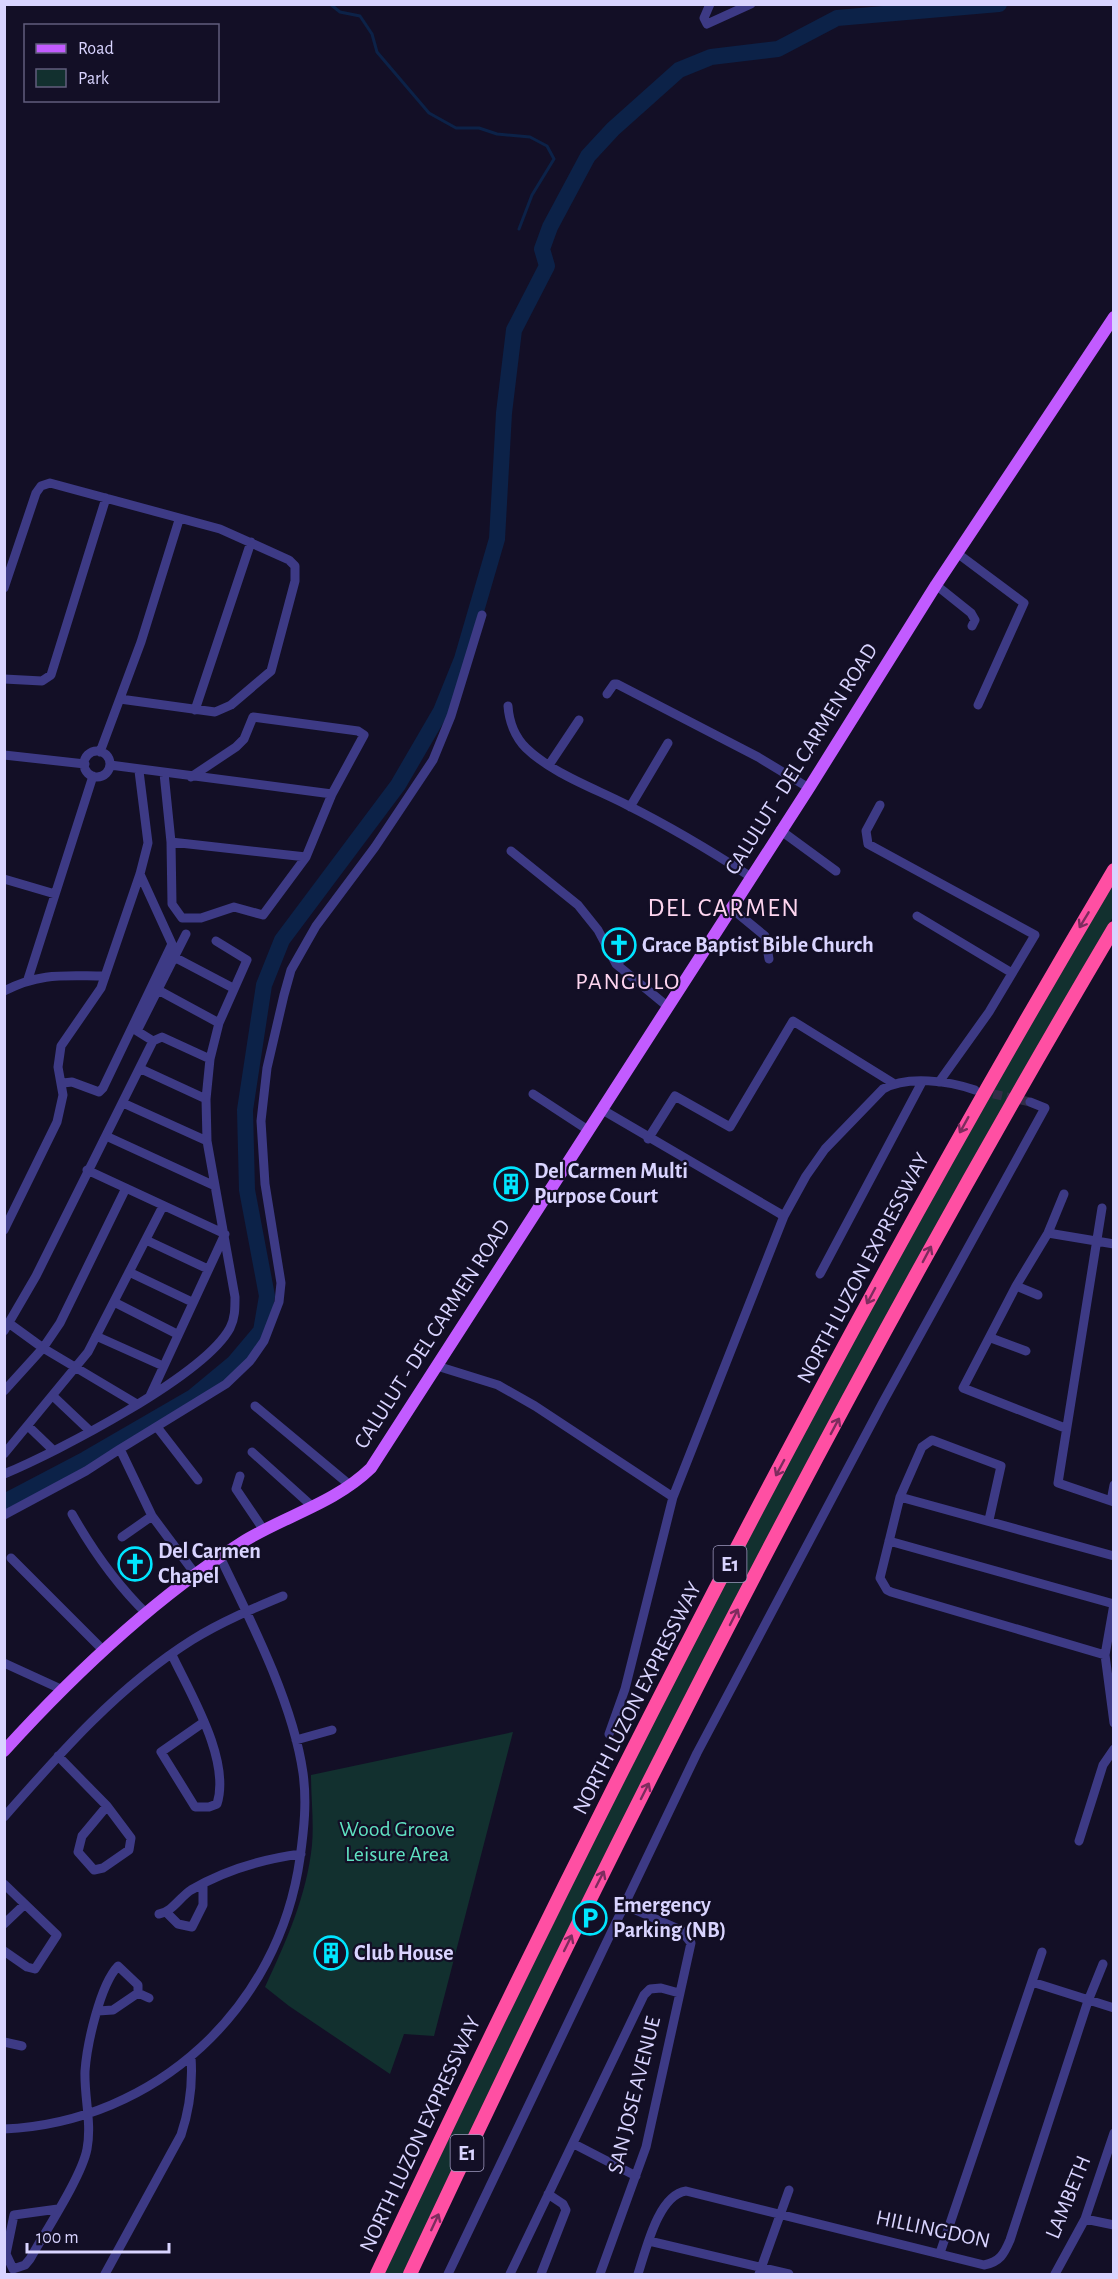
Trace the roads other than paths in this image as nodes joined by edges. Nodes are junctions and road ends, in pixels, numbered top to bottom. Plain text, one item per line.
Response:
1 (710, 4) edge
2 (751, 4) edge
3 (746, 5) edge
4 (1113, 317) edge
5 (105, 498) junction
6 (179, 520) junction
7 (251, 542) junction
8 (957, 553) junction
9 (936, 585) junction
10 (4, 588) edge
11 (482, 615) dead end
12 (972, 626) dead end
13 (4, 679) edge
14 (607, 694) dead end
15 (120, 699) junction
16 (978, 705) dead end
17 (508, 706) dead end
18 (195, 710) junction
19 (579, 720) dead end
20 (669, 743) dead end
21 (100, 752) junction
22 (4, 755) edge
23 (85, 764) junction
24 (110, 765) junction
25 (549, 765) junction
26 (139, 771) junction
27 (164, 773) junction
28 (93, 776) junction
29 (191, 777) junction
30 (809, 788) junction
31 (332, 794) junction
32 (880, 805) dead end
33 (630, 807) junction
34 (780, 830) junction
35 (171, 842) junction
36 (511, 851) dead end
37 (306, 857) junction
38 (836, 870) dead end
39 (1113, 870) edge
40 (141, 874) junction
41 (751, 877) junction
42 (4, 879) edge
43 (55, 894) junction
44 (731, 908) junction
45 (917, 916) dead end
46 (1113, 928) edge
47 (186, 934) dead end
48 (216, 941) dead end
49 (631, 951) dead end
50 (174, 957) junction
51 (769, 959) dead end
52 (616, 964) junction
53 (1012, 973) junction
54 (104, 976) junction
55 (28, 979) junction
56 (233, 988) junction
57 (158, 990) junction
58 (4, 991) edge
59 (667, 1005) junction
60 (219, 1023) junction
61 (153, 1041) junction
62 (210, 1059) junction
63 (141, 1069) junction
64 (922, 1082) junction
65 (939, 1082) junction
66 (63, 1083) junction
67 (893, 1083) junction
68 (975, 1090) tunnel mouth
69 (533, 1094) dead end
70 (206, 1099) junction
71 (1030, 1102) dead end
72 (123, 1103) junction
73 (601, 1109) junction
74 (588, 1130) junction
75 (106, 1136) junction
76 (648, 1139) junction
77 (207, 1141) junction
78 (87, 1170) junction
79 (215, 1186) junction
80 (126, 1188) junction
81 (1064, 1194) dead end
82 (163, 1206) junction
83 (1102, 1208) dead end
84 (784, 1216) junction
85 (4, 1230) edge
86 (1047, 1233) junction
87 (225, 1234) junction
88 (146, 1240) junction
89 (1097, 1242) junction
90 (1113, 1244) edge
91 (208, 1269) junction
92 (129, 1272) junction
93 (820, 1274) dead end
94 (1016, 1286) junction
95 (1038, 1295) dead end
96 (114, 1302) junction
97 (192, 1302) junction
98 (7, 1328) edge
99 (177, 1334) junction
100 (96, 1336) junction
101 (991, 1338) junction
102 (42, 1348) junction
103 (1026, 1351) dead end
104 (163, 1366) junction
105 (437, 1366) junction
106 (76, 1368) junction
107 (4, 1391) edge
108 (53, 1396) junction
109 (150, 1396) junction
110 (137, 1404) junction
111 (255, 1406) dead end
112 (28, 1426) junction
113 (157, 1427) junction
114 (1065, 1428) junction
115 (90, 1431) junction
116 (120, 1449) junction
117 (53, 1450) junction
118 (252, 1452) dead end
119 (4, 1454) edge
120 (4, 1474) edge
121 (240, 1476) dead end
122 (198, 1480) dead end
123 (1113, 1485) edge
124 (351, 1486) junction
125 (673, 1497) junction
126 (900, 1497) junction
127 (1112, 1501) edge
128 (313, 1507) junction
129 (72, 1514) dead end
130 (4, 1515) edge
131 (152, 1516) junction
132 (989, 1520) junction
133 (263, 1529) junction
134 (122, 1537) dead end
135 (889, 1541) junction
136 (1113, 1556) edge
137 (220, 1557) junction
138 (11, 1558) dead end
139 (196, 1575) junction
140 (283, 1596) dead end
141 (245, 1611) junction
142 (147, 1614) junction
143 (104, 1651) junction
144 (172, 1655) junction
145 (1105, 1655) junction
146 (4, 1663) edge
147 (63, 1690) junction
148 (204, 1722) junction
149 (1113, 1723) edge
150 (332, 1730) dead end
151 (609, 1734) dead end
152 (296, 1740) junction
153 (1113, 1749) edge
154 (4, 1751) edge
155 (58, 1756) junction
156 (107, 1806) junction
157 (4, 1816) edge
158 (1079, 1841) dead end
159 (301, 1854) junction
160 (4, 1884) edge
161 (202, 1884) junction
162 (25, 1904) junction
163 (624, 1905) junction
164 (4, 1924) edge
165 (4, 1951) edge
166 (1042, 1952) dead end
167 (1104, 1964) dead end
168 (1032, 1982) junction
169 (138, 1993) junction
170 (679, 1993) junction
171 (149, 1998) dead end
172 (1088, 2001) junction
173 (1113, 2008) edge
174 (98, 2011) junction
175 (4, 2042) edge
176 (22, 2046) dead end
177 (191, 2057) junction
178 (87, 2115) junction
179 (4, 2130) edge
180 (1113, 2133) edge
181 (574, 2144) junction
182 (636, 2176) junction
183 (789, 2190) dead end
184 (548, 2194) junction
185 (58, 2209) junction
186 (781, 2213) junction
187 (1084, 2218) junction
188 (1113, 2225) edge
189 (649, 2241) junction
190 (940, 2253) junction
191 (761, 2271) edge
192 (12, 2272) edge
193 (105, 2274) edge
194 (377, 2274) edge
195 (410, 2274) edge
196 (448, 2274) edge
197 (510, 2274) edge
198 (541, 2274) edge
199 (600, 2274) edge
200 (638, 2274) edge
201 (789, 2274) edge
202 (1055, 2274) edge

1 - 3 street
2 - 3 street
4 - 8 main road, CALULUT - DEL CARMEN ROAD
5 - 6 street
5 - 10 street
5 - 13 street
6 - 7 street
6 - 15 street
7 - 18 street
7 - 18 street
8 - 9 main road, CALULUT - DEL CARMEN ROAD
8 - 16 street
9 - 12 street
9 - 30 main road, CALULUT - DEL CARMEN ROAD
11 - 113 street
14 - 30 street
15 - 18 street
15 - 21 street
17 - 25 street
19 - 25 street
20 - 33 street
21 - 23 street
21 - 24 street
22 - 23 street
23 - 28 street
24 - 26 street
24 - 28 street
25 - 33 street
26 - 27 street
26 - 40 street
27 - 29 street
27 - 35 street
28 - 43 street
29 - 31 street
29 - 31 street
30 - 34 main road, CALULUT - DEL CARMEN ROAD
31 - 37 street
32 - 53 street
33 - 41 street
34 - 38 street
34 - 41 main road, CALULUT - DEL CARMEN ROAD
35 - 37 street
35 - 37 street
36 - 52 street
39 -> 194 highway, NORTH LUZON EXPRESSWAY / E1
40 - 54 street
40 - 66 street
41 - 44 main road, CALULUT - DEL CARMEN ROAD
42 - 43 street
43 - 55 street
44 - 51 street
44 - 59 main road, CALULUT - DEL CARMEN ROAD
45 - 53 street
195 -> 46 highway, E1
47 - 50 street
48 - 56 street
49 - 52 street
50 - 56 street
50 - 57 street
52 - 59 street
53 - 65 street
54 - 55 street
54 - 66 street
55 - 58 street
56 - 60 street
57 - 60 street
57 - 61 street
59 - 73 main road, CALULUT - DEL CARMEN ROAD
60 - 62 street
61 - 62 street
61 - 63 street
62 - 70 street
63 - 70 street
63 - 72 street
64 - 65 street
64 - 67 street
64 - 93 street
65 - 68 street
66 - 85 street
67 - 76 street
67 - 84 street
69 - 74 street
70 - 77 street
71 - 163 street
72 - 75 street
72 - 77 street
73 - 74 main road, CALULUT - DEL CARMEN ROAD
73 - 76 street
74 - 105 main road, CALULUT - DEL CARMEN ROAD
75 - 78 street
75 - 79 street
76 - 84 street
77 - 79 street
78 - 80 street
78 - 98 street
79 - 87 street
80 - 82 street
80 - 102 street
81 - 86 street
82 - 87 street
82 - 88 street
83 - 89 street
84 - 125 street
86 - 89 street
86 - 94 street
87 - 91 street
87 - 109 street
88 - 91 street
88 - 92 street
89 - 90 street
89 - 114 street
91 - 97 street
92 - 96 street
92 - 97 street
94 - 95 street
94 - 101 street
96 - 99 street
96 - 100 street
97 - 99 street
98 - 102 street
99 - 104 street
100 - 104 street
100 - 106 street
101 - 103 street
101 - 114 street
102 - 106 street
102 - 107 street
104 - 109 street
105 - 124 main road, CALULUT - DEL CARMEN ROAD
105 - 125 street
106 - 108 street
106 - 110 street
108 - 112 street
108 - 115 street
109 - 110 street
110 - 115 street
111 - 124 street
112 - 117 street
112 - 119 street
113 - 116 street
113 - 122 street
114 - 127 street
115 - 117 street
116 - 130 street
116 - 131 street
117 - 120 street
118 - 128 street
121 - 133 street
123 - 127 street
124 - 128 main road, CALULUT - DEL CARMEN ROAD
125 - 151 street
126 - 132 street
126 - 132 street
126 - 135 street
128 - 133 main road, CALULUT - DEL CARMEN ROAD
129 - 142 street
131 - 134 street
131 - 139 street
132 - 136 street
133 - 137 main road, CALULUT - DEL CARMEN ROAD
135 - 145 street
135 - 145 street
137 - 139 main road, CALULUT - DEL CARMEN ROAD
137 - 141 street
138 - 143 street
139 - 142 main road, CALULUT - DEL CARMEN ROAD
140 - 141 street
141 - 144 street
141 - 152 street
142 - 143 main road, CALULUT - DEL CARMEN ROAD
143 - 147 main road, CALULUT - DEL CARMEN ROAD
144 - 148 street
144 - 155 street
145 - 149 street
146 - 147 street
147 - 154 main road, CALULUT - DEL CARMEN ROAD
148 - 148 street
150 - 152 street
152 - 159 street
153 - 158 street
155 - 156 street
155 - 157 street
156 - 156 street
159 - 161 street
159 - 177 street
160 - 162 street
161 - 161 street
162 - 164 street
162 - 165 street
163 - 170 street, SAN JOSE AVENUE
163 - 196 street
166 - 168 street
167 - 172 street, HILLINGDON
168 - 172 street
168 - 190 street
169 - 171 street
169 - 174 street
169 - 174 street
170 - 181 street
170 - 182 street, SAN JOSE AVENUE
172 - 173 street
172 - 190 street, HILLINGDON
174 - 178 street
175 - 176 street
177 - 178 street
177 - 193 street
178 - 179 street
178 - 185 street
180 - 187 street, LAMBETH
181 - 182 street
181 - 184 street
182 - 199 street, SAN JOSE AVENUE
183 - 186 street
184 - 197 street
184 - 198 street
185 - 192 street
185 - 192 street
186 - 189 street, HILLINGDON
186 - 190 street, HILLINGDON
186 - 191 street
187 - 188 street
187 - 202 street, LAMBETH
189 - 191 street
189 - 200 street, HILLINGDON
191 - 201 street

